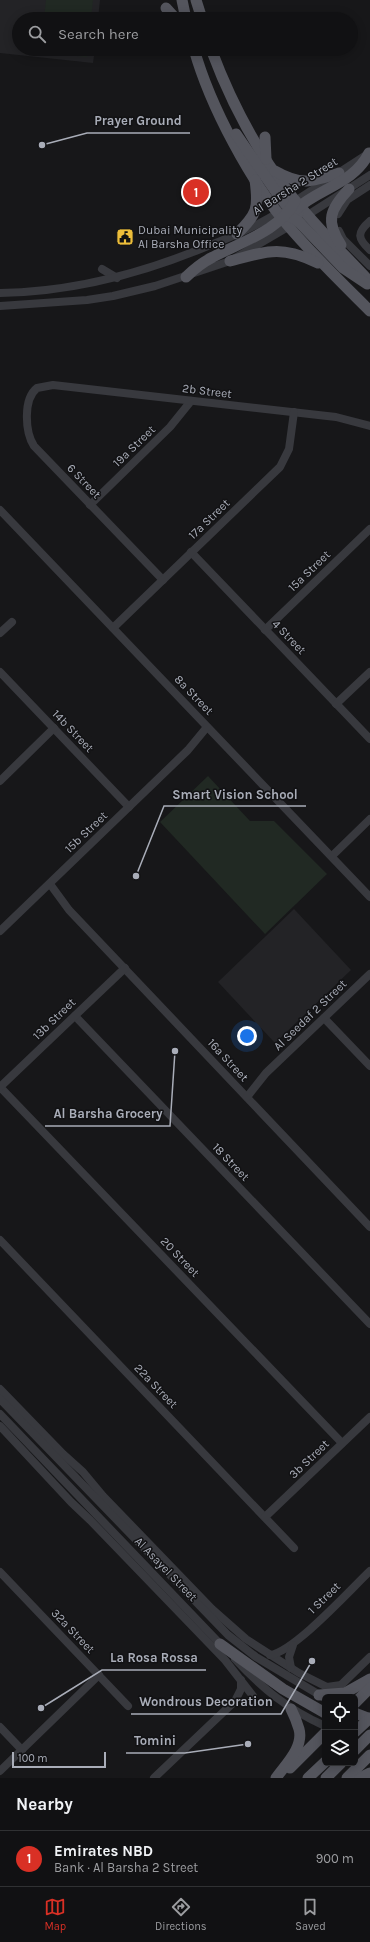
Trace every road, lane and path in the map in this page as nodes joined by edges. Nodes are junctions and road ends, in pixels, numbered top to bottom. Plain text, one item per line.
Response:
1 (182, 0) edge
2 (196, 0) edge
3 (166, 8) dead end
4 (170, 12) edge
5 (185, 12) edge
6 (200, 12) edge
7 (197, 56) edge
8 (214, 56) edge
9 (227, 130) junction
10 (265, 137) dead end
11 (370, 153) edge
12 (269, 165) junction
13 (339, 173) junction
14 (370, 175) edge
15 (255, 178) junction
16 (369, 186) edge
17 (352, 187) junction
18 (292, 213) junction
19 (370, 221) edge
20 (237, 234) junction
21 (370, 250) edge
22 (230, 261) junction
23 (324, 265) junction
24 (354, 266) junction
25 (370, 266) edge
26 (102, 269) dead end
27 (186, 277) junction
28 (117, 278) junction
29 (370, 282) edge
30 (370, 286) edge
31 (0, 293) edge
32 (0, 306) edge
33 (370, 311) edge
34 (40, 386) joint
35 (191, 401) junction
36 (294, 412) junction
37 (370, 426) edge
38 (90, 505) junction
39 (0, 510) edge
40 (370, 530) edge
41 (191, 552) junction
42 (162, 580) junction
43 (12, 622) dead end
44 (113, 628) junction
45 (266, 630) junction
46 (0, 633) edge
47 (0, 672) edge
48 (370, 672) edge
49 (336, 704) junction
50 (54, 728) junction
51 (210, 729) junction
52 (370, 740) edge
53 (0, 781) edge
54 (129, 807) junction
55 (370, 819) edge
56 (332, 856) junction
57 (47, 887) junction
58 (370, 897) edge
59 (0, 931) edge
60 (125, 968) junction
61 (370, 974) edge
62 (75, 1016) junction
63 (324, 1018) junction
64 (370, 1066) edge
65 (0, 1087) edge
66 (244, 1094) junction
67 (370, 1227) edge
68 (0, 1240) edge
69 (370, 1324) edge
70 (0, 1389) edge
71 (0, 1399) edge
72 (0, 1414) edge
73 (370, 1417) edge
74 (0, 1426) edge
75 (342, 1443) junction
76 (35, 1452) junction
77 (36, 1466) junction
78 (265, 1518) junction
79 (294, 1548) dead end
80 (370, 1571) edge
81 (0, 1572) edge
82 (210, 1612) junction
83 (295, 1643) junction
84 (220, 1644) junction
85 (270, 1656) junction
86 (370, 1657) edge
87 (291, 1668) junction
88 (99, 1675) junction
89 (370, 1679) edge
90 (241, 1680) junction
91 (370, 1688) edge
92 (339, 1694) edge
93 (322, 1697) edge
94 (358, 1700) edge
95 (235, 1701) junction
96 (128, 1706) dead end
97 (291, 1708) junction
98 (322, 1711) edge
99 (358, 1714) edge
100 (370, 1718) edge
101 (322, 1724) edge
102 (358, 1725) edge
103 (0, 1727) edge
104 (370, 1727) edge
105 (356, 1730) edge
106 (358, 1732) edge
107 (370, 1734) edge
108 (322, 1736) edge
109 (358, 1738) edge
110 (370, 1743) edge
111 (311, 1746) junction
112 (322, 1746) edge
113 (358, 1747) edge
114 (22, 1750) junction
115 (370, 1756) edge
116 (322, 1765) edge
117 (338, 1766) edge
118 (346, 1766) edge
119 (0, 1771) edge
120 (370, 1773) edge
121 (154, 1778) edge
122 (276, 1778) edge
123 (279, 1778) edge
124 (308, 1778) edge
125 (326, 1778) edge
126 (338, 1778) edge
127 (347, 1778) edge
128 (360, 1778) edge

1 - 5 main road
2 - 6 main road
3 - 4 main road
7 - 9 main road
8 - 12 main road
9 - 15 main road
9 - 18 main road
10 - 12 main road
11 - 13 street, Al Barsha 2 Street
11 - 18 main road
12 - 13 main road
12 - 18 main road
13 - 18 street, Al Barsha 2 Street
14 - 17 street, Al Barsha 2 Street
15 - 18 main road
15 - 20 main road
16 - 17 street
16 - 25 street
17 - 18 street, Al Barsha 2 Street
17 - 24 main road
18 - 20 street, Al Barsha 2 Street
18 - 22 street, Al Barsha 2 Street
18 - 23 main road
18 - 24 main road
18 - 27 main road
18 - 30 main road
19 - 21 street
20 - 28 street, Al Barsha 2 Street
22 - 23 main road
22 - 27 street, Al Barsha 2 Street
23 - 33 main road
24 - 29 main road
26 - 28 street
27 - 32 street, Al Barsha 2 Street
28 - 31 street, Al Barsha 2 Street
34 - 35 street, 2b Street
34 - 38 street, 6 Street
35 - 36 street, 2b Street
35 - 38 street, 19a Street
36 - 37 street, 2b Street
36 - 41 street, 17a Street
38 - 42 street, 6 Street
39 - 44 street, 8a Street
40 - 45 street, 15a Street
41 - 42 street, 17a Street
41 - 45 street, 4 Street
42 - 44 street, 17a Street
43 - 46 street
44 - 51 street, 8a Street
45 - 49 street, 4 Street
47 - 50 street, 14b Street
48 - 49 street
49 - 52 street, 4 Street
50 - 53 street
50 - 54 street, 14b Street
51 - 54 street, 15b Street
51 - 56 street, 8a Street
54 - 57 street, 15b Street
55 - 56 street
56 - 58 street, 8a Street
57 - 59 street, 15b Street
57 - 60 street, 16a Street
60 - 62 street, 13b Street
60 - 66 street, 16a Street
61 - 63 street, Al Seedaf 2 Street
62 - 65 street, 13b Street
62 - 69 street, 18 Street
63 - 64 street
63 - 66 street, Al Seedaf 2 Street
65 - 75 street, 20 Street
66 - 67 street, 16a Street
68 - 78 street, 22a Street
70 - 82 street
71 - 82 street, Al Asayel Street
72 - 76 street, Al Asayel Street
73 - 75 street, 3b Street
74 - 77 street
75 - 78 street, 3b Street
76 - 77 street
76 - 84 street, Al Asayel Street
77 - 90 street
78 - 79 street, 22a Street
80 - 83 street, 1 Street
81 - 88 street, 32a Street
82 - 85 street
82 - 93 street, Al Asayel Street
83 - 85 street, 1 Street
83 - 87 street
84 - 97 street, Al Asayel Street
84 - 98 main road
85 - 87 street
86 - 87 street
88 - 96 street, 32a Street
88 - 114 street
89 - 92 main road
90 - 95 street
90 - 95 street
91 - 94 main road
95 - 121 street
97 - 101 street, Al Asayel Street
97 - 122 main road
99 - 100 main road
100 - 105 main road
102 - 104 main road
103 - 114 street
106 - 107 main road
107 - 113 main road
108 - 111 main road
109 - 110 main road
111 - 112 main road
111 - 123 main road
114 - 119 street
115 - 127 main road
116 - 124 main road
117 - 125 main road
118 - 126 main road
120 - 128 main road

